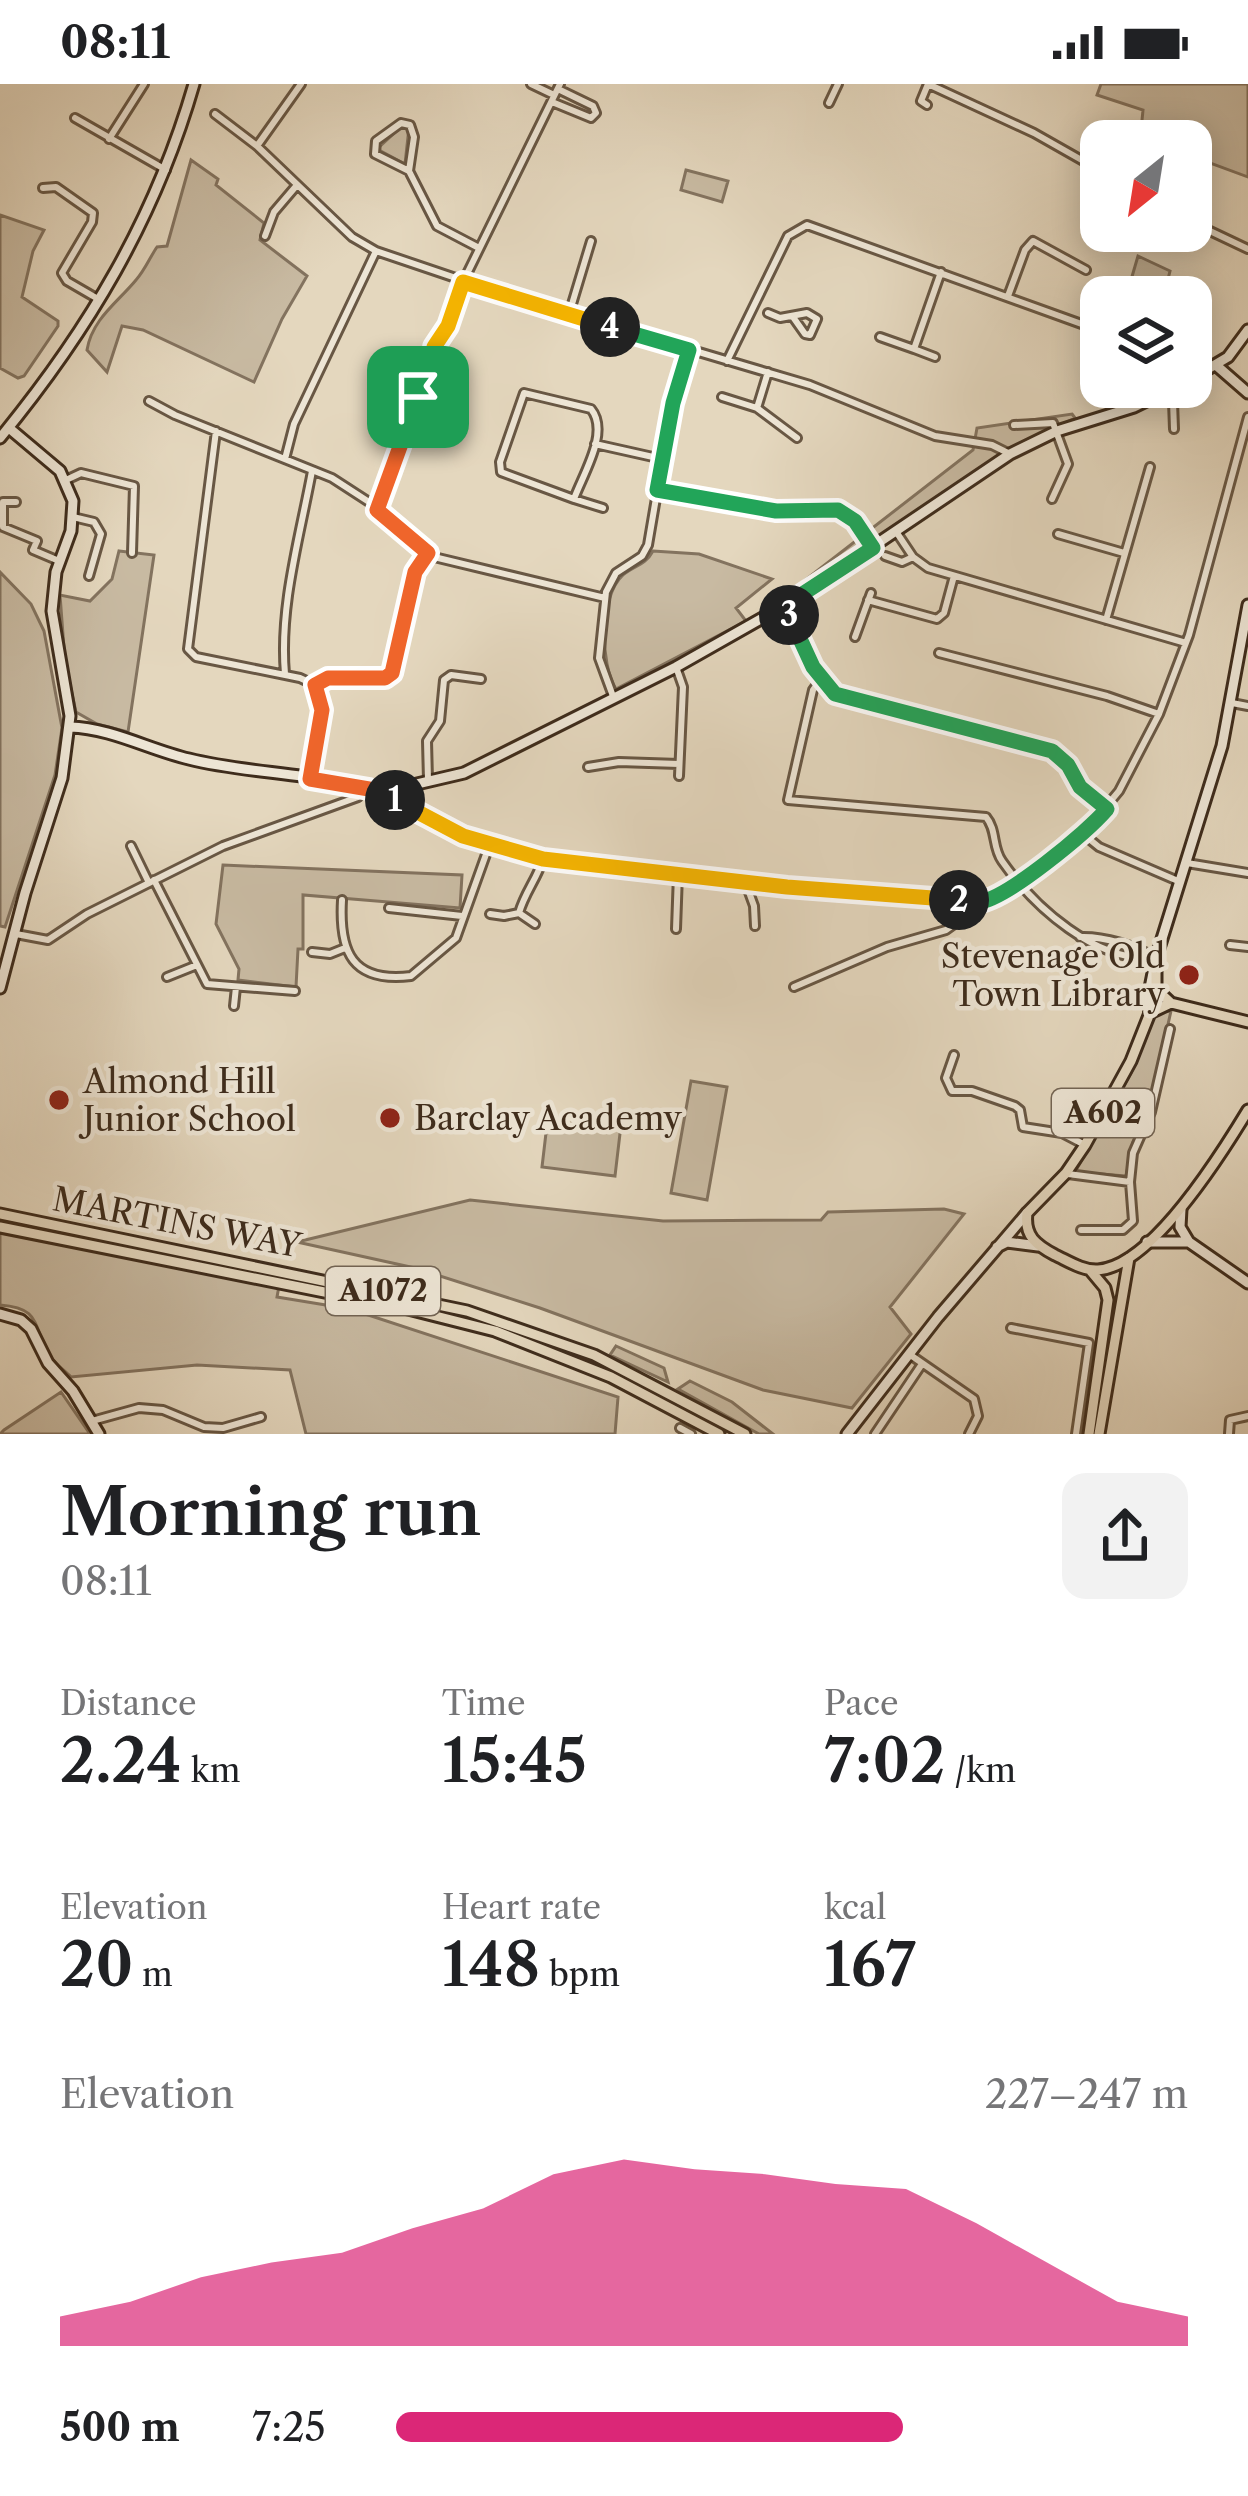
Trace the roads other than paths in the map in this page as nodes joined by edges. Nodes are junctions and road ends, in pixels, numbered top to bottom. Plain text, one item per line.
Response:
1 (144, 84) edge
2 (194, 84) edge
3 (301, 84) edge
4 (531, 84) edge
5 (838, 84) edge
6 (928, 84) edge
7 (941, 87) edge
8 (556, 92) edge
9 (829, 103) dead end
10 (928, 105) dead end
11 (215, 114) dead end
12 (75, 118) dead end
13 (109, 139) junction
14 (257, 146) junction
15 (1080, 158) edge
16 (166, 170) junction
17 (409, 171) junction
18 (297, 185) junction
19 (43, 188) dead end
20 (1212, 232) edge
21 (265, 236) dead end
22 (591, 241) dead end
23 (479, 248) junction
24 (1248, 249) edge
25 (376, 251) junction
26 (1086, 270) dead end
27 (941, 272) junction
28 (463, 282) junction
29 (1008, 296) junction
30 (101, 301) junction
31 (753, 307) junction
32 (568, 314) junction
33 (793, 316) dead end
34 (1080, 324) edge
35 (1248, 330) edge
36 (880, 337) dead end
37 (910, 347) junction
38 (689, 350) junction
39 (935, 357) dead end
40 (728, 361) junction
41 (1217, 366) junction
42 (1212, 367) edge
43 (768, 372) junction
44 (1248, 392) edge
45 (722, 397) dead end
46 (149, 401) dead end
47 (757, 408) junction
48 (1132, 408) edge
49 (1173, 408) edge
50 (1248, 417) edge
51 (1014, 425) dead end
52 (9, 428) junction
53 (1174, 428) dead end
54 (216, 431) junction
55 (1057, 431) junction
56 (796, 438) dead end
57 (0, 439) edge
58 (595, 444) junction
59 (1010, 454) junction
60 (285, 459) junction
61 (662, 459) junction
62 (1150, 467) dead end
63 (312, 469) junction
64 (66, 480) junction
65 (657, 490) junction
66 (574, 499) junction
67 (1052, 499) dead end
68 (16, 502) dead end
69 (603, 508) dead end
70 (377, 510) junction
71 (73, 517) junction
72 (897, 532) junction
73 (1058, 534) dead end
74 (873, 548) junction
75 (132, 553) dead end
76 (428, 553) junction
77 (1124, 553) junction
78 (885, 556) dead end
79 (913, 557) junction
80 (59, 561) junction
81 (89, 576) dead end
82 (954, 576) junction
83 (605, 598) junction
84 (1248, 605) edge
85 (784, 606) junction
86 (1106, 620) junction
87 (856, 637) dead end
88 (1186, 643) junction
89 (939, 653) dead end
90 (676, 668) junction
91 (285, 674) junction
92 (481, 679) dead end
93 (821, 679) junction
94 (315, 685) junction
95 (614, 699) junction
96 (1232, 703) junction
97 (1248, 706) edge
98 (1159, 714) junction
99 (70, 727) junction
100 (679, 764) junction
101 (588, 767) dead end
102 (679, 776) dead end
103 (310, 779) junction
104 (429, 784) junction
105 (358, 797) dead end
106 (393, 799) junction
107 (1107, 809) junction
108 (1083, 834) junction
109 (130, 846) dead end
110 (489, 846) junction
111 (543, 859) junction
112 (1184, 862) junction
113 (1248, 873) edge
114 (677, 874) junction
115 (152, 881) junction
116 (1178, 881) junction
117 (746, 883) junction
118 (1017, 883) junction
119 (342, 900) dead end
120 (976, 902) junction
121 (389, 908) dead end
122 (519, 913) junction
123 (490, 914) dead end
124 (462, 916) junction
125 (535, 924) dead end
126 (755, 926) dead end
127 (676, 929) dead end
128 (16, 934) junction
129 (1230, 945) dead end
130 (1248, 947) edge
131 (344, 949) junction
132 (312, 952) dead end
133 (1156, 958) junction
134 (197, 965) junction
135 (3, 969) edge
136 (167, 977) dead end
137 (236, 987) junction
138 (794, 987) dead end
139 (0, 988) edge
140 (295, 991) dead end
141 (1172, 1003) junction
142 (234, 1006) dead end
143 (1150, 1013) junction
144 (1246, 1019) edge
145 (1170, 1029) dead end
146 (954, 1055) dead end
147 (1248, 1110) edge
148 (1084, 1145) junction
149 (1066, 1173) junction
150 (1130, 1181) junction
151 (1181, 1209) junction
152 (1028, 1213) junction
153 (0, 1214) edge
154 (0, 1227) edge
155 (1081, 1230) dead end
156 (1148, 1242) junction
157 (1189, 1242) junction
158 (1038, 1246) junction
159 (996, 1247) junction
160 (1129, 1258) junction
161 (1090, 1270) junction
162 (1248, 1283) edge
163 (0, 1314) edge
164 (1010, 1328) dead end
165 (908, 1354) junction
166 (922, 1364) junction
167 (254, 1415) dead end
168 (1248, 1415) edge
169 (92, 1421) junction
170 (680, 1428) dead end
171 (99, 1434) edge
172 (691, 1434) edge
173 (719, 1434) edge
174 (745, 1434) edge
175 (847, 1434) edge
176 (875, 1434) edge
177 (970, 1434) edge
178 (1076, 1434) edge
179 (1089, 1434) edge
180 (1099, 1434) edge
181 (1229, 1434) edge

1 - 13 street
2 - 16 street
3 - 14 street
4 - 8 street
5 - 9 street
6 - 7 street
6 - 10 street
7 - 15 street
8 - 8 street
8 - 23 street
11 - 14 street
12 - 13 street
13 - 16 street
14 - 18 street
16 - 30 street
17 - 17 street
17 - 23 street
18 - 21 street
18 - 25 street
19 - 30 street
20 - 24 street
22 - 32 street
23 - 28 street
25 - 28 street
25 - 60 street
26 - 29 street
27 - 29 street
27 - 31 street
27 - 37 street
28 - 32 street
28 - 70 street
29 - 34 street
30 - 52 street
31 - 33 street
31 - 40 street
32 - 38 street
35 - 41 street
36 - 37 street
37 - 39 street
38 - 40 street
38 - 61 street
40 - 43 street
41 - 42 street
41 - 44 street
43 - 47 street
43 - 59 street
45 - 47 street
46 - 54 street
47 - 56 street
48 - 55 street
49 - 53 street
50 - 88 street
51 - 55 street
52 - 57 street
52 - 64 street
54 - 60 street
54 - 91 street
55 - 59 street
55 - 67 street
58 - 61 street
58 - 66 street
58 - 66 street
59 - 72 street
60 - 63 street
61 - 65 street
62 - 77 street
63 - 70 street
63 - 91 street
64 - 71 street
64 - 75 street
65 - 74 street
65 - 83 street
66 - 69 street
68 - 80 street
70 - 76 street
71 - 80 street
71 - 81 street
72 - 74 street
72 - 79 street
73 - 77 street
74 - 85 street
76 - 83 street
76 - 94 street
77 - 86 street
78 - 79 street
79 - 82 street
80 - 99 street
82 - 86 street
82 - 87 street
83 - 95 street
84 - 96 street
85 - 90 street
85 - 93 street
86 - 88 street
88 - 98 street
89 - 98 street
90 - 95 street
90 - 100 street
91 - 94 street
92 - 104 street
93 - 107 street
93 - 118 street
94 - 103 street
95 - 104 street
96 - 97 street
96 - 112 street
98 - 107 street
99 - 103 street
99 - 128 street
100 - 101 street
100 - 102 street
103 - 106 street
104 - 106 street
105 - 115 street
106 - 110 street
107 - 108 street
108 - 116 street
108 - 118 street
109 - 115 street
110 - 111 street
110 - 124 street
111 - 114 street
111 - 122 street
112 - 113 street
112 - 116 street
114 - 117 street
114 - 127 street
115 - 128 street
115 - 134 street
116 - 133 street
117 - 120 street
117 - 126 street
118 - 120 street
118 - 133 street
119 - 131 street
120 - 138 street
121 - 124 street
122 - 123 street
122 - 125 street
124 - 131 street
128 - 135 street
129 - 130 street
131 - 132 street
133 - 141 main road
133 - 143 street
134 - 136 street
134 - 137 street
135 - 139 street
137 - 140 street
137 - 142 street
141 - 143 main road
141 - 144 main road
143 - 148 main road, A602
145 - 150 street
146 - 148 street
147 - 151 main road
148 - 149 main road, A602
149 - 150 street
149 - 152 main road, A602
150 - 155 street
151 - 156 main road
151 - 157 street
152 - 158 main road
152 - 159 street
153 - 174 main road, MARTINS WAY / A1072
154 - 173 main road, A1072
156 - 157 street
156 - 160 main road
157 - 162 street
158 - 159 street
158 - 161 main road
159 - 165 street
160 - 161 main road
160 - 180 main road
161 - 179 main road
163 - 169 street
164 - 178 street
165 - 166 street
165 - 175 street
166 - 176 street
166 - 177 street
167 - 169 street
168 - 181 street
169 - 171 street
170 - 172 street

